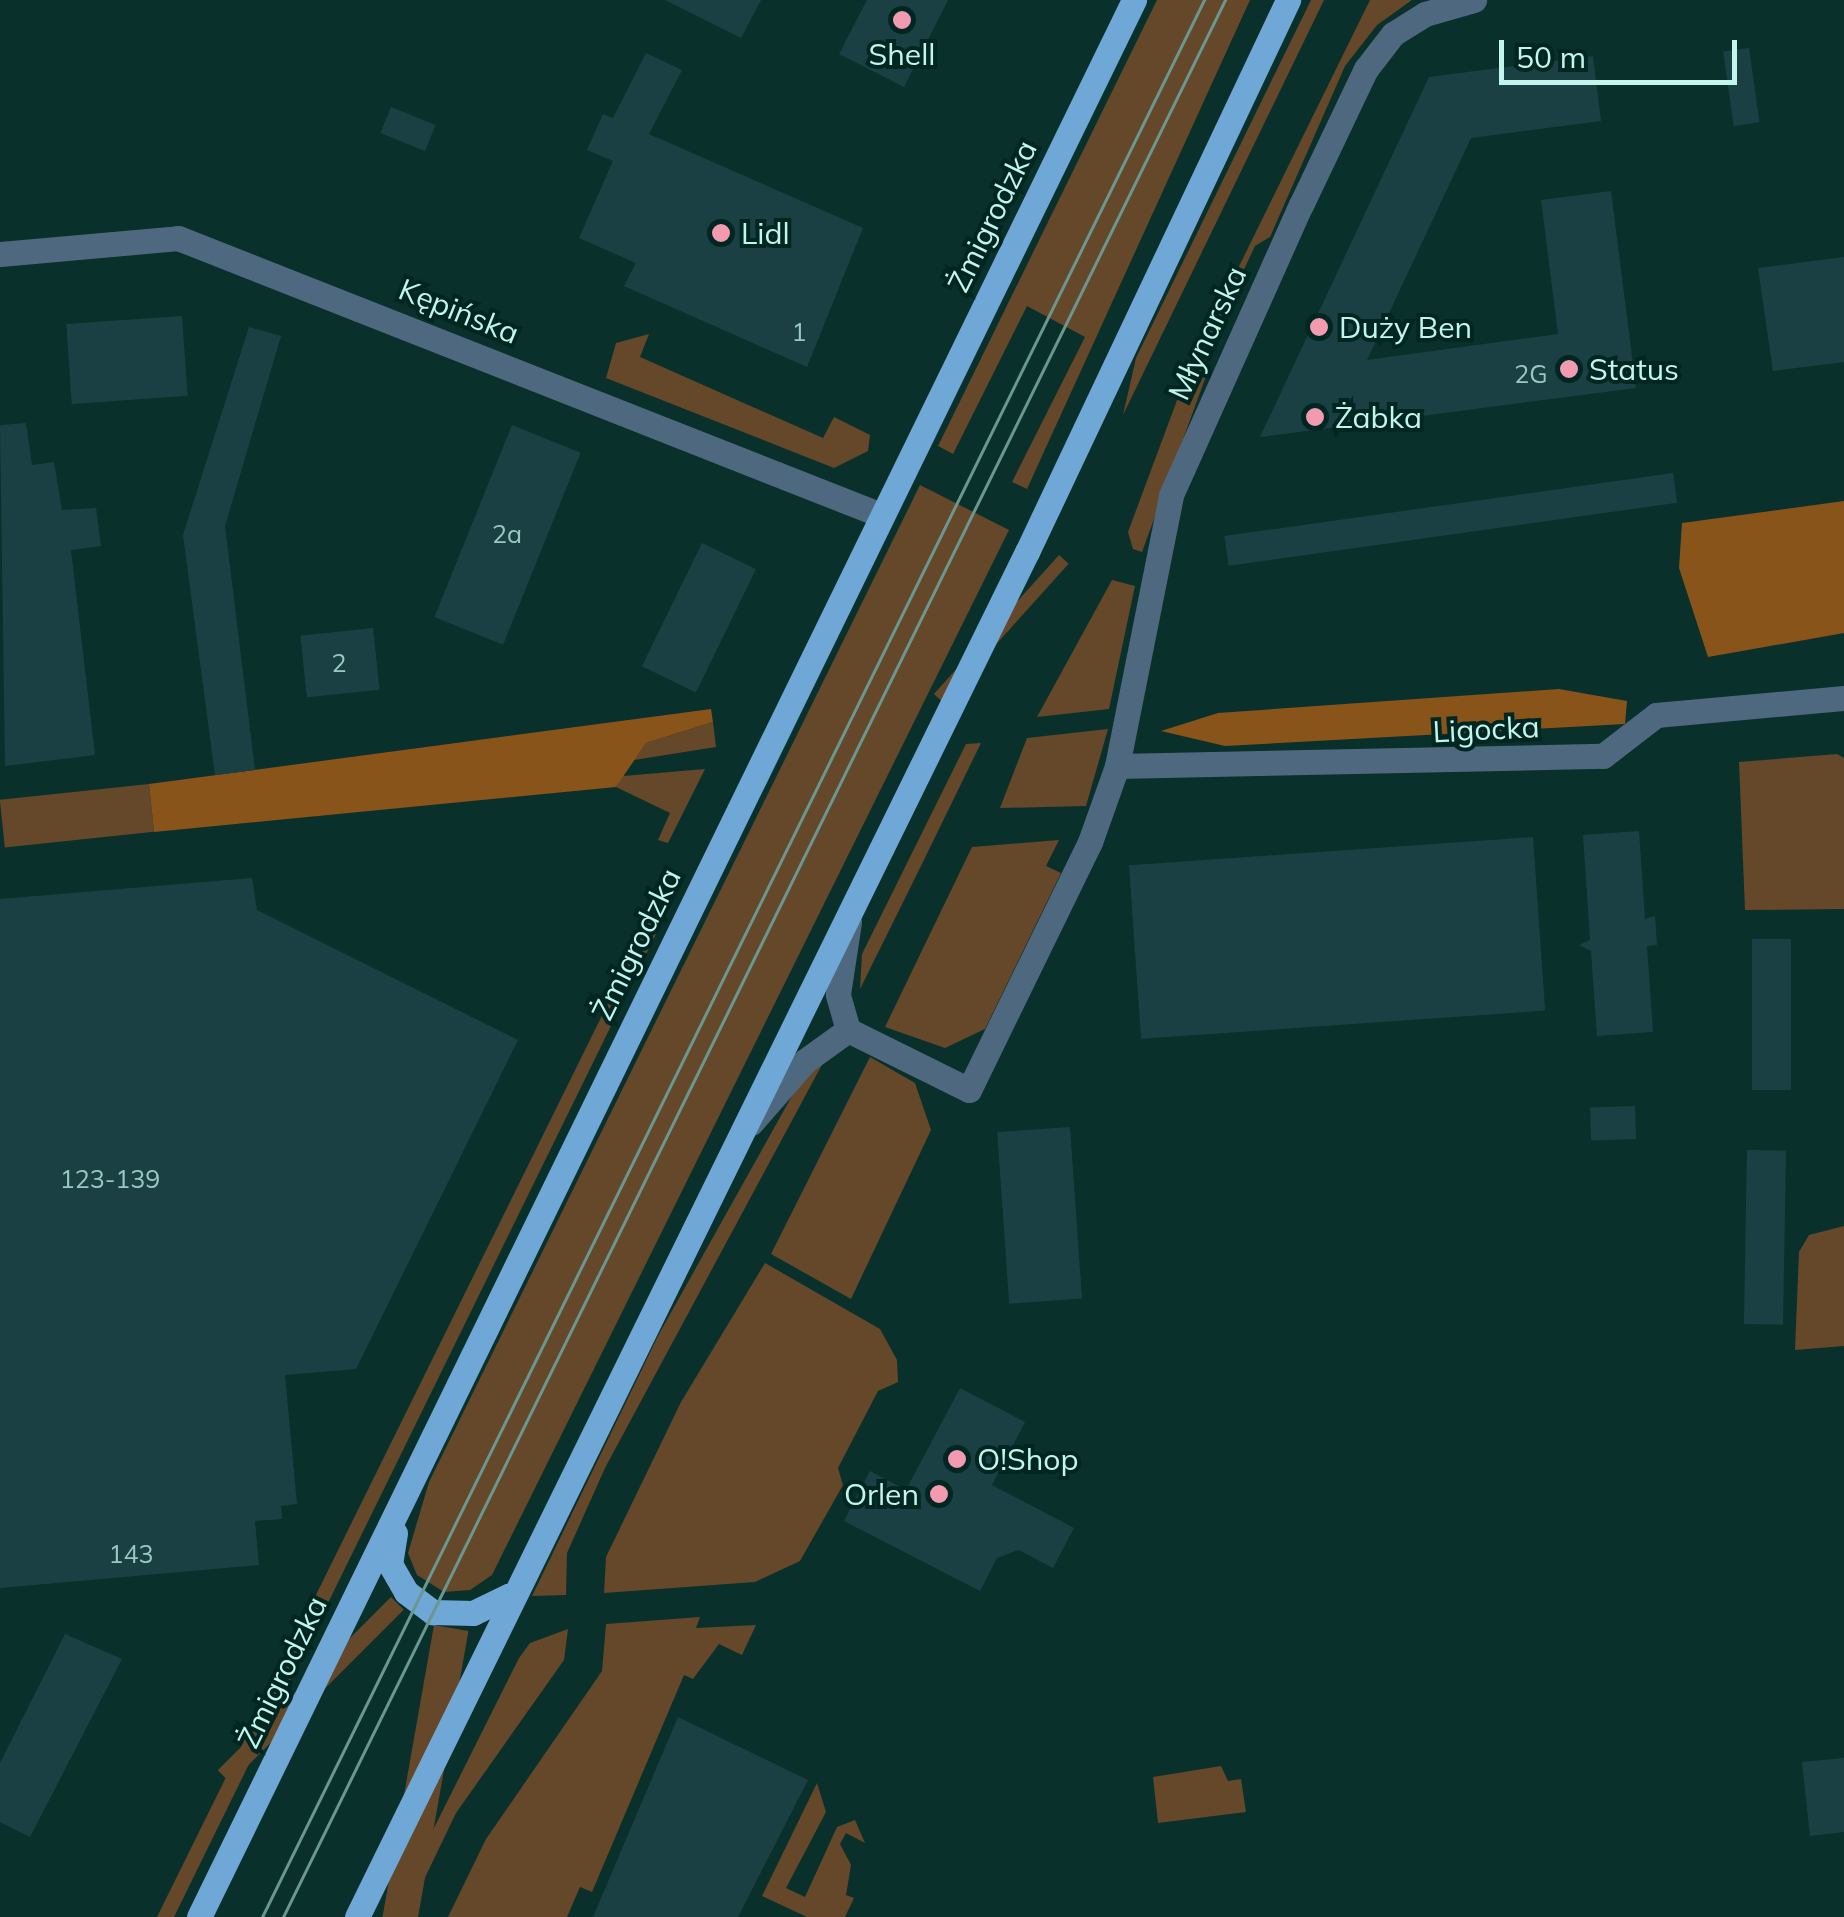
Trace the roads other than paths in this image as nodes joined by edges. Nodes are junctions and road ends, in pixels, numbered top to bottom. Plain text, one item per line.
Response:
1 (1134, 0) edge
2 (1474, 0) edge
3 (1283, 6) edge
4 (0, 254) edge
5 (881, 515) junction
6 (1844, 698) edge
7 (1117, 766) junction
8 (849, 917) junction
9 (848, 1030) junction
10 (742, 1133) junction
11 (401, 1504) junction
12 (508, 1596) junction
13 (199, 1917) edge
14 (357, 1917) edge

1 - 5 main road, Żmigrodzka
2 - 7 street, Młynarska
3 - 8 main road
4 - 5 street, Kępińska
5 - 11 main road, Żmigrodzka
6 - 7 street, Ligocka
7 - 9 street, Młynarska
8 - 9 street
8 - 10 main road
9 - 10 street
10 - 12 main road
11 - 12 main road
11 - 13 main road, Żmigrodzka
12 - 14 main road

